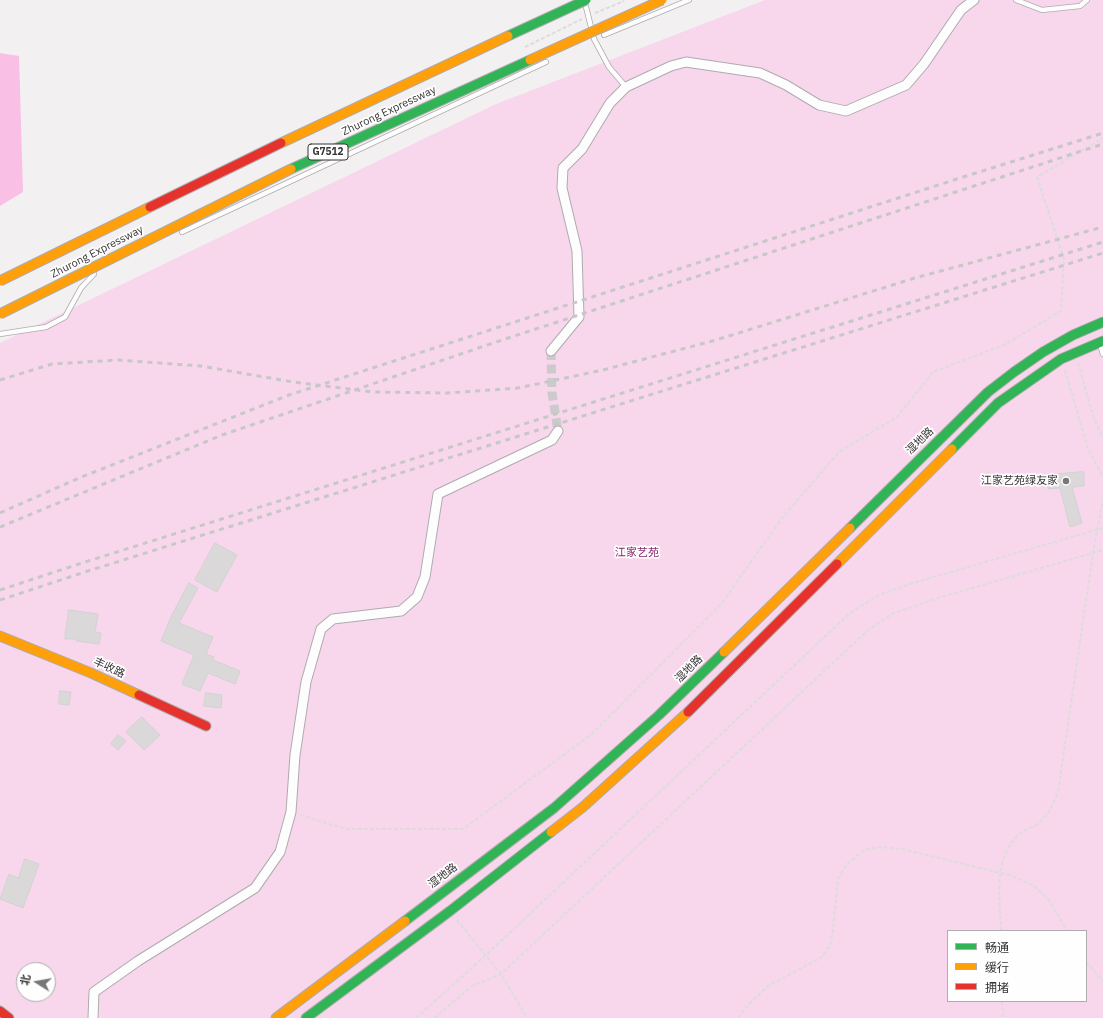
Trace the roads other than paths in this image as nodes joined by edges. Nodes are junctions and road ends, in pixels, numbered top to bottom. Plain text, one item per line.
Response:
1 (585, 0) edge
2 (662, 0) edge
3 (689, 0) edge
4 (974, 0) edge
5 (1016, 0) edge
6 (1087, 0) edge
7 (594, 39) junction
8 (587, 42) dead end
9 (551, 59) dead end
10 (626, 87) junction
11 (174, 236) dead end
12 (100, 271) dead end
13 (0, 281) edge
14 (0, 314) edge
15 (1103, 322) edge
16 (0, 334) edge
17 (1101, 341) edge
18 (550, 351) tunnel mouth
19 (1103, 354) edge
20 (558, 431) dead end
21 (0, 636) edge
22 (206, 726) dead end
23 (0, 1011) edge
24 (9, 1018) edge
25 (93, 1018) edge
26 (276, 1018) edge
27 (306, 1018) edge

1 - 7 lane
1 - 13 main road, Zhurong Expressway / G7512, bridge
2 - 14 main road, Zhurong Expressway / G7512, bridge
3 - 7 lane
4 - 10 street
5 - 6 lane
7 - 8 lane
7 - 10 lane
9 - 11 lane
10 - 18 street
12 - 16 lane
15 - 26 main road, 湿地路
17 - 19 lane
17 - 27 main road
20 - 25 street
21 - 22 main road, 丰收路
23 - 24 main road

